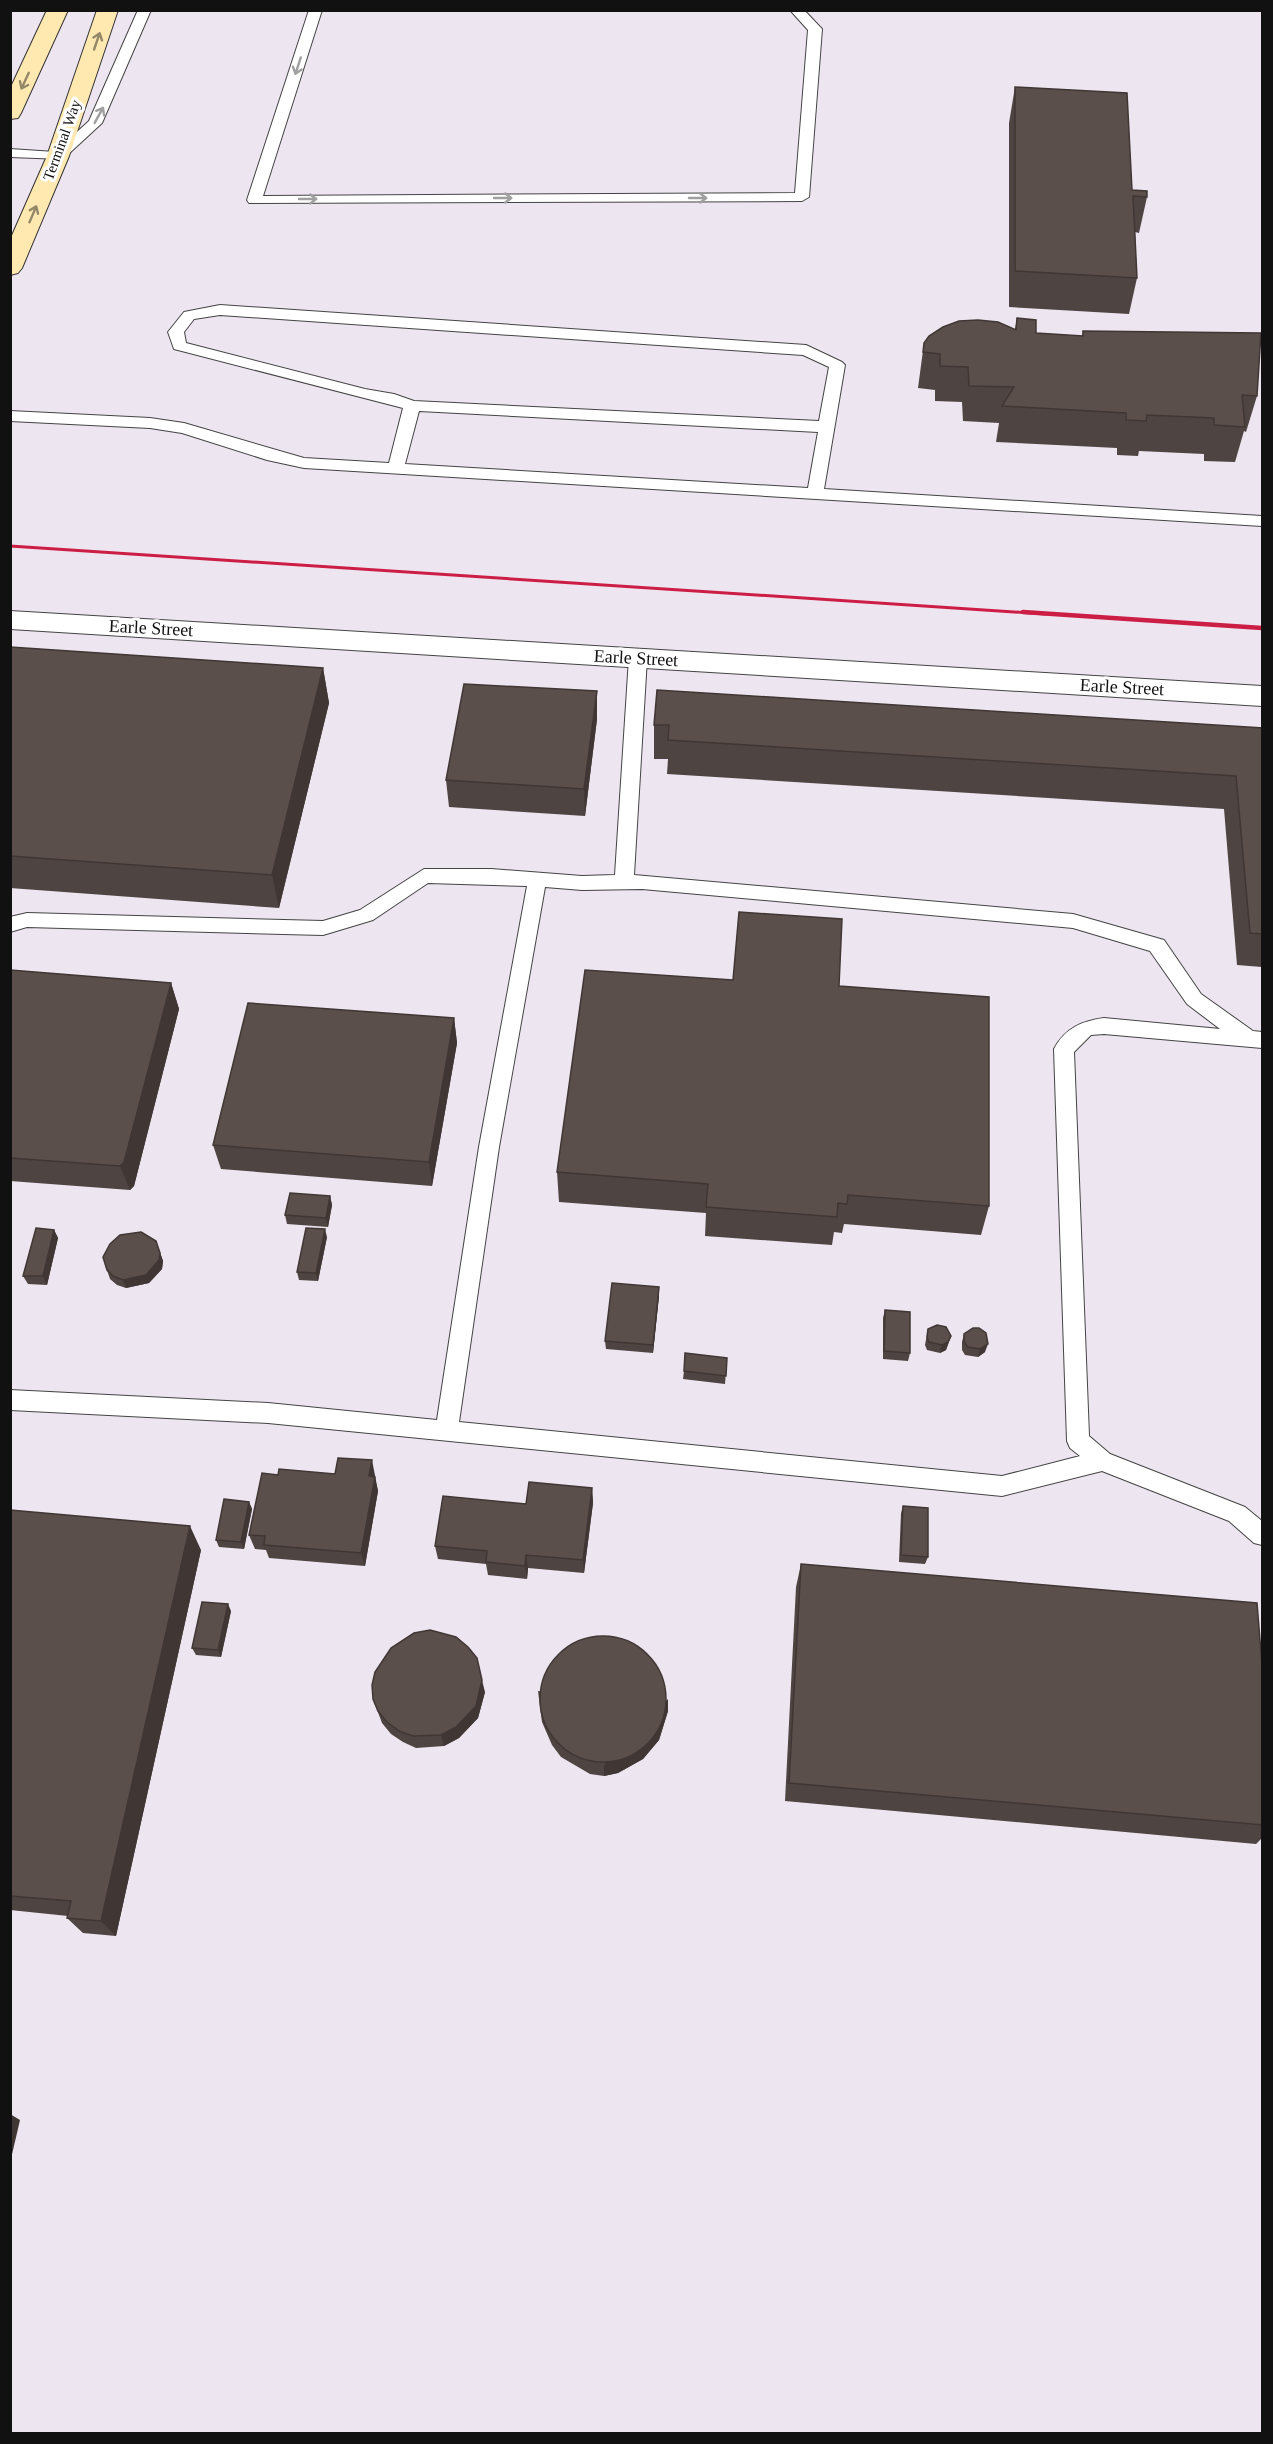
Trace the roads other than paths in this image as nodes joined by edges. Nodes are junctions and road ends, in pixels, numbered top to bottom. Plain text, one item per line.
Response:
1 (58, 10) edge
2 (108, 10) edge
3 (145, 10) edge
4 (316, 10) edge
5 (796, 10) edge
6 (10, 113) edge
7 (10, 153) edge
8 (58, 156) junction
9 (10, 268) edge
10 (412, 406) junction
11 (10, 416) edge
12 (828, 427) junction
13 (396, 468) junction
14 (815, 494) junction
15 (1263, 521) edge
16 (10, 620) edge
17 (638, 658) junction
18 (1263, 696) edge
19 (537, 880) junction
20 (624, 883) junction
21 (10, 925) edge
22 (1256, 1040) edge
23 (10, 1400) edge
24 (446, 1431) junction
25 (1102, 1461) junction
26 (1263, 1535) edge

1 -> 6 main road
8 -> 2 main road, Terminal Way
8 -> 3 lane
4 -> 5 lane
7 - 8 lane
9 -> 8 main road, Terminal Way
10 - 12 lane
10 - 12 lane
10 - 13 lane
11 - 13 lane
12 - 14 lane
13 - 14 lane
14 - 15 lane
16 - 17 street, Earle Street
17 - 18 street, Earle Street
17 - 20 lane
19 - 20 lane
19 - 21 lane
19 - 24 lane
20 - 22 lane
22 - 25 lane
23 - 24 lane
24 - 25 lane
25 - 26 lane

